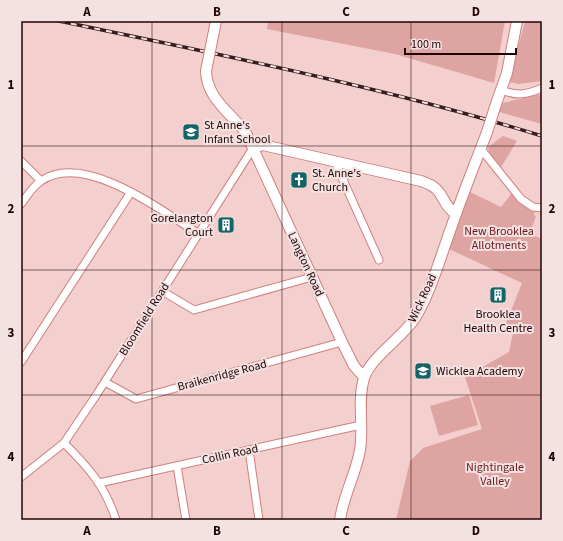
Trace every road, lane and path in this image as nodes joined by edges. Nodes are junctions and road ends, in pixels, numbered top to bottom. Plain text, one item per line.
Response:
1 (216, 21) edge
2 (517, 21) edge
3 (542, 88) edge
4 (501, 90) junction
5 (253, 148) junction
6 (481, 149) junction
7 (21, 160) edge
8 (334, 162) junction
9 (41, 181) junction
10 (131, 192) junction
11 (21, 204) edge
12 (542, 208) edge
13 (456, 214) junction
14 (199, 234) junction
15 (379, 260) dead end
16 (312, 277) junction
17 (162, 291) junction
18 (342, 342) junction
19 (21, 362) edge
20 (364, 377) junction
21 (105, 382) junction
22 (361, 425) junction
23 (64, 443) junction
24 (249, 450) junction
25 (177, 466) junction
26 (21, 477) edge
27 (99, 483) junction
28 (116, 520) edge
29 (186, 520) edge
30 (259, 520) edge
31 (340, 520) edge

1 - 5 street, Langton Road, bridge
2 - 4 street, Wick Road
3 - 4 street
4 - 6 street, Wick Road, bridge
5 - 8 street
5 - 14 street, Bloomfield Road
5 - 16 street, Langton Road
6 - 12 street
6 - 13 street, Wick Road
7 - 9 street
8 - 13 street
8 - 15 street
9 - 10 street
9 - 11 street
10 - 14 street
10 - 19 street
13 - 20 street, Wick Road
14 - 17 street, Bloomfield Road
16 - 17 street
16 - 18 street, Langton Road
17 - 21 street, Bloomfield Road
18 - 20 street, Langton Road
18 - 21 street, Braikenridge Road
20 - 22 street, Wick Road
21 - 23 street, Bloomfield Road
22 - 24 street, Collin Road
22 - 31 street, Wick Road
23 - 26 street, Bloomfield Road
23 - 27 street
24 - 25 street, Collin Road
24 - 30 street
25 - 27 street, Collin Road
25 - 29 street
27 - 28 street

